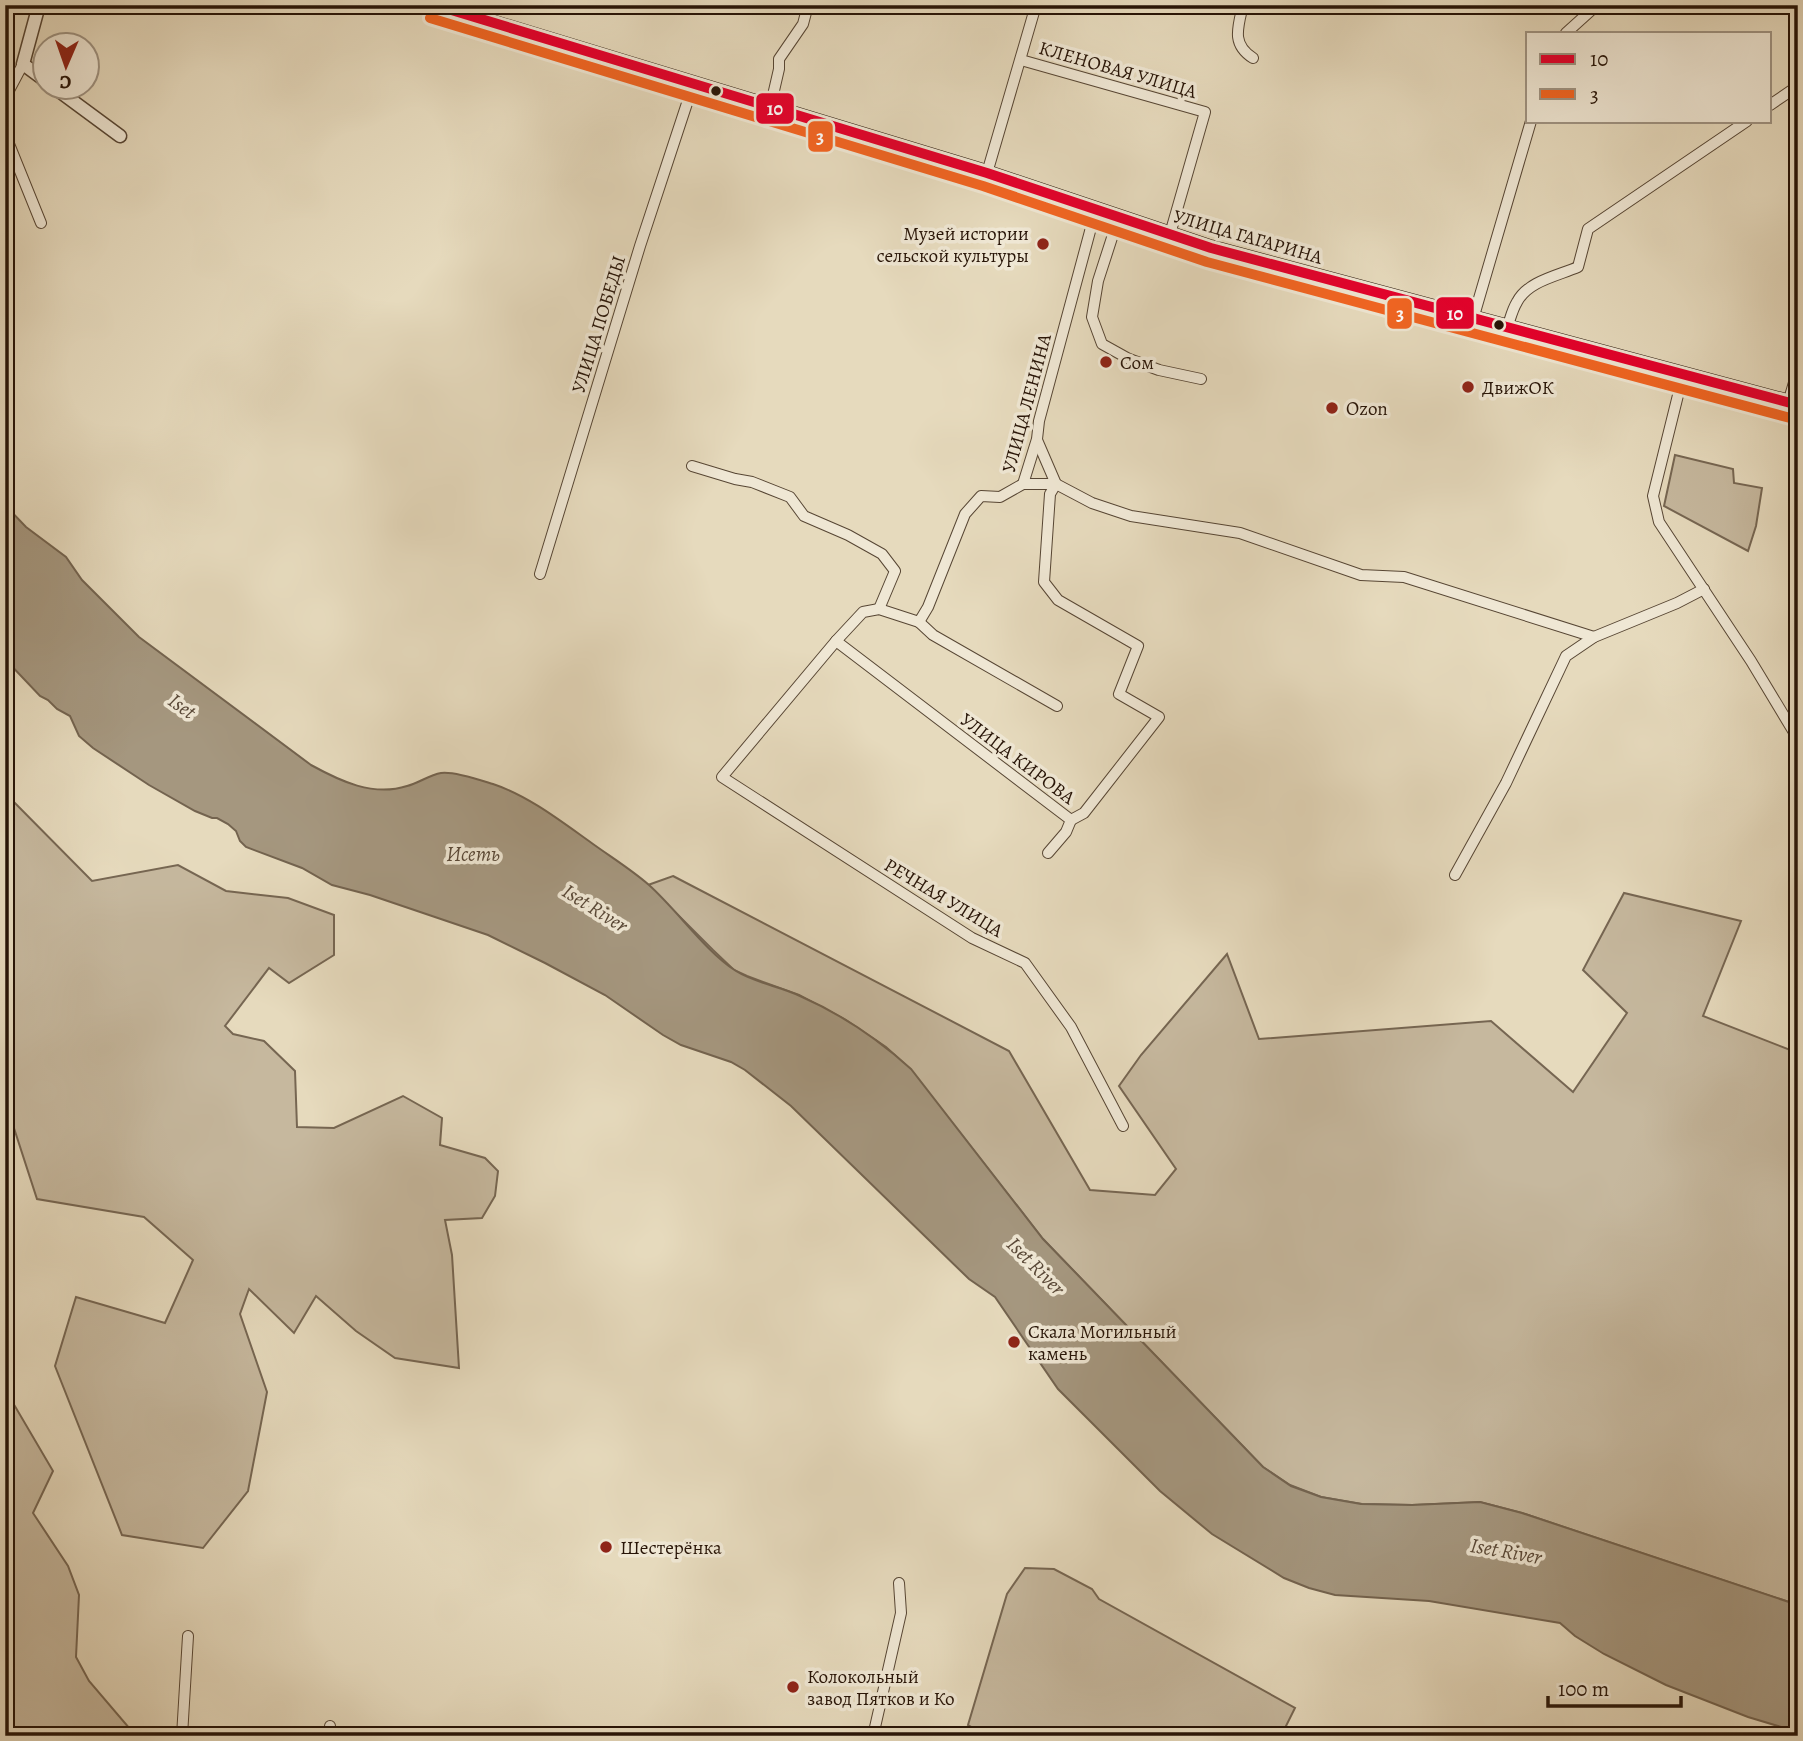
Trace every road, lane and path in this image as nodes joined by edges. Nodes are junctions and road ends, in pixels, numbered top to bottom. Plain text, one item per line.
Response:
1 (38, 5) edge
2 (434, 5) edge
3 (808, 5) edge
4 (1036, 5) edge
5 (1243, 5) edge
6 (1597, 5) edge
7 (1567, 32) edge
8 (1254, 58) dead end
9 (1021, 60) junction
10 (23, 64) junction
11 (32, 71) edge
12 (1798, 72) edge
13 (693, 85) junction
14 (5, 98) edge
15 (74, 102) edge
16 (1772, 104) edge
17 (770, 108) junction
18 (1531, 122) edge
19 (1746, 122) edge
20 (5, 134) edge
21 (120, 136) dead end
22 (987, 173) junction
23 (1096, 209) junction
24 (1119, 216) junction
25 (41, 223) dead end
26 (1170, 234) junction
27 (1472, 319) junction
28 (1507, 328) junction
29 (1798, 369) edge
30 (1683, 375) junction
31 (1200, 379) dead end
32 (1793, 404) edge
33 (1037, 439) junction
34 (692, 466) dead end
35 (1023, 484) junction
36 (1056, 484) junction
37 (540, 573) dead end
38 (1704, 589) junction
39 (879, 609) junction
40 (919, 622) junction
41 (1594, 636) junction
42 (836, 641) junction
43 (1057, 706) dead end
44 (1798, 738) edge
45 (1071, 820) junction
46 (1048, 853) dead end
47 (1455, 875) dead end
48 (1123, 1126) dead end
49 (899, 1583) dead end
50 (188, 1636) dead end
51 (181, 1736) edge
52 (873, 1736) edge

1 - 10 street
2 - 13 main road, УЛИЦА ГАГАРИНА
3 - 17 street
4 - 9 street
5 - 8 street
6 - 7 street
9 - 22 street
9 - 26 street, КЛЕНОВАЯ УЛИЦА
10 - 11 street
10 - 14 street
12 - 16 street
13 - 17 main road, УЛИЦА ГАГАРИНА
13 - 37 street, УЛИЦА ПОБЕДЫ
15 - 21 street
17 - 22 main road, УЛИЦА ГАГАРИНА
18 - 27 street
19 - 28 street
20 - 25 street
22 - 23 main road, УЛИЦА ГАГАРИНА
23 - 24 main road, УЛИЦА ГАГАРИНА
23 - 33 street, УЛИЦА ЛЕНИНА
24 - 26 main road, УЛИЦА ГАГАРИНА
24 - 31 street
26 - 27 main road, УЛИЦА ГАГАРИНА
27 - 28 main road, УЛИЦА ГАГАРИНА
28 - 30 main road, УЛИЦА ГАГАРИНА
29 - 32 street
30 - 32 main road, УЛИЦА ГАГАРИНА
30 - 38 street
33 - 35 street, УЛИЦА ЛЕНИНА
33 - 36 street
34 - 39 street
35 - 36 street
35 - 40 street, УЛИЦА ЛЕНИНА
36 - 41 street
36 - 45 street, УЛИЦА КИРОВА
38 - 41 street
38 - 44 street
39 - 40 street
39 - 42 street
40 - 43 street
41 - 47 street
42 - 45 street, УЛИЦА КИРОВА
42 - 48 street, РЕЧНАЯ УЛИЦА
45 - 46 street
49 - 52 street
50 - 51 street

